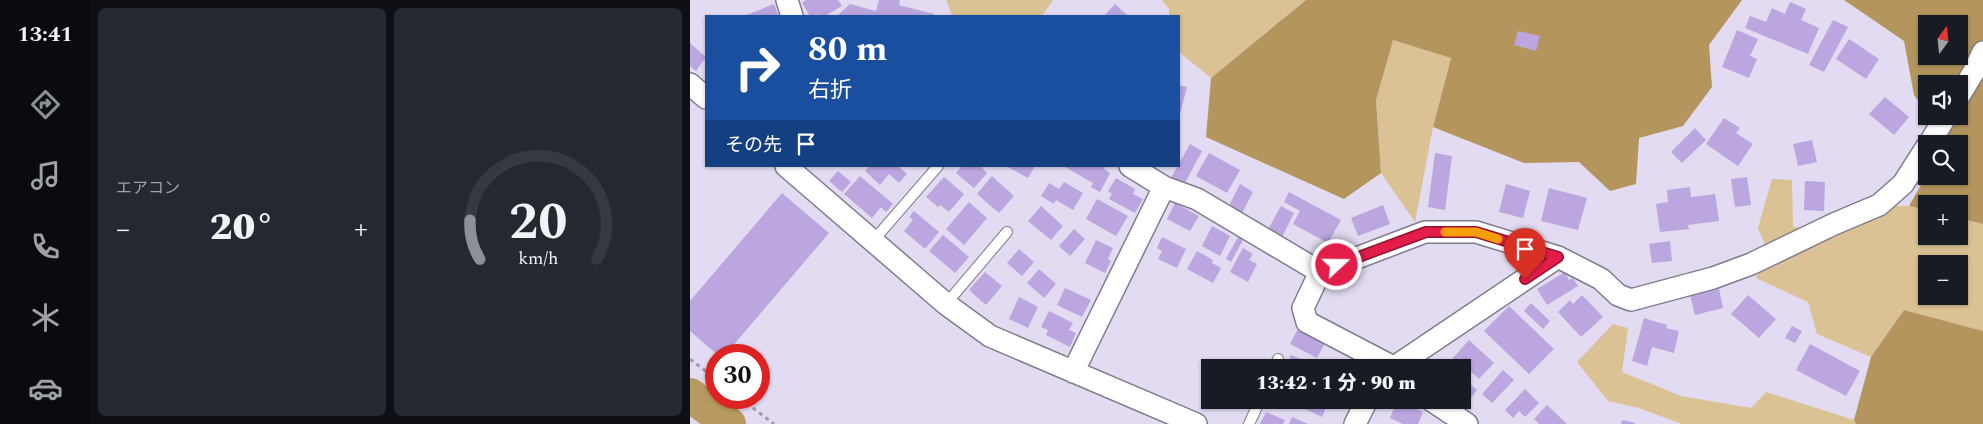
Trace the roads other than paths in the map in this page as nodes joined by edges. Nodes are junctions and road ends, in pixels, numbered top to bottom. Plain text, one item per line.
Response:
1 (787, 0) edge
2 (792, 15) edge
3 (1983, 52) edge
4 (1968, 82) edge
5 (690, 84) edge
6 (705, 97) edge
7 (1918, 161) edge
8 (787, 167) edge
9 (937, 167) edge
10 (1132, 167) edge
11 (1164, 187) junction
12 (1007, 232) dead end
13 (873, 241) junction
14 (1558, 257) junction
15 (1320, 272) junction
16 (946, 304) junction
17 (1379, 359) edge
18 (1406, 359) edge
19 (1073, 372) junction
20 (1256, 409) edge
21 (1362, 409) edge
22 (1444, 409) edge
23 (1196, 424) edge
24 (1249, 424) edge
25 (1355, 424) edge
26 (1467, 424) edge

1 - 2 street
3 - 4 street
5 - 6 street
7 - 14 street
8 - 13 street
9 - 13 lane
10 - 11 street
11 - 15 street
11 - 19 street
12 - 16 lane
13 - 16 street
14 - 15 street
14 - 18 street
15 - 17 street
16 - 19 street
19 - 23 street
20 - 24 lane
21 - 25 street
22 - 26 street

